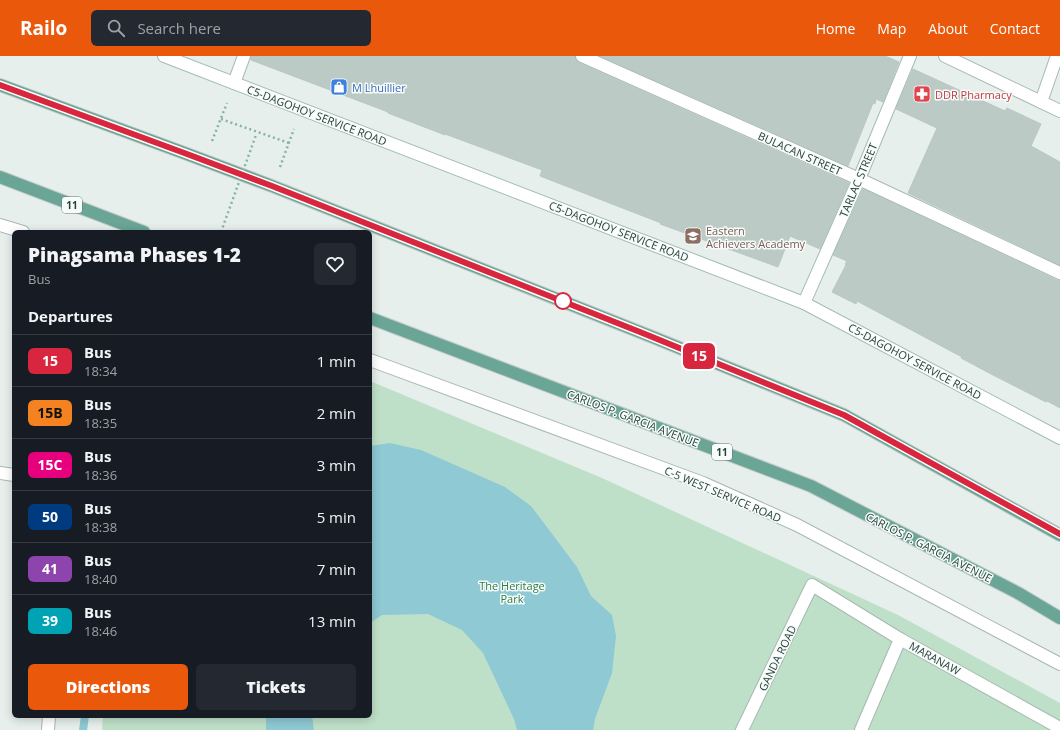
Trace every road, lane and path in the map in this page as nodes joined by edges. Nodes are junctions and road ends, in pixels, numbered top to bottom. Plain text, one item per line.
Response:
1 (164, 56) edge
2 (244, 56) edge
3 (582, 56) edge
4 (910, 56) edge
5 (945, 56) edge
6 (1057, 56) edge
7 (234, 83) junction
8 (0, 85) edge
9 (1041, 102) junction
10 (301, 108) junction
11 (1060, 111) edge
12 (221, 119) junction
13 (257, 133) junction
14 (289, 143) junction
15 (204, 160) junction
16 (0, 177) edge
17 (859, 179) junction
18 (272, 186) junction
19 (0, 224) edge
20 (17, 230) edge
21 (139, 230) edge
22 (222, 230) edge
23 (1060, 273) edge
24 (804, 303) junction
25 (372, 319) edge
26 (372, 361) edge
27 (1060, 438) edge
28 (0, 473) edge
29 (12, 475) edge
30 (1060, 534) edge
31 (812, 585) joint
32 (1060, 618) edge
33 (900, 639) junction
34 (1060, 664) edge
35 (49, 718) edge
36 (1060, 728) edge
37 (48, 730) edge
38 (742, 730) edge
39 (861, 730) edge

1 - 7 street, C5-DAGOHOY SERVICE ROAD
2 - 7 street
3 - 17 street, BULACAN STREET
4 - 17 street, TARLAC STREET
5 - 9 street
6 - 9 street
7 - 10 street, C5-DAGOHOY SERVICE ROAD
7 - 12 path
8 - 15 main road
9 - 11 street
10 - 14 path
10 - 24 street, C5-DAGOHOY SERVICE ROAD
12 - 13 path
12 - 15 path
13 - 14 path
13 - 22 path, bridge
14 - 18 path
15 - 18 main road
16 - 21 main road, 11
17 - 23 street, BULACAN STREET
17 - 24 street, TARLAC STREET
18 - 30 main road
19 - 20 street
24 - 27 street, C5-DAGOHOY SERVICE ROAD
25 - 32 main road, CARLOS P. GARCIA AVENUE / 11
26 - 34 street, C-5 WEST SERVICE ROAD
28 - 29 street
31 - 33 street, MARANAW
31 - 38 street, GANDA ROAD
33 - 36 street, MARANAW
33 - 39 street
35 - 37 street

